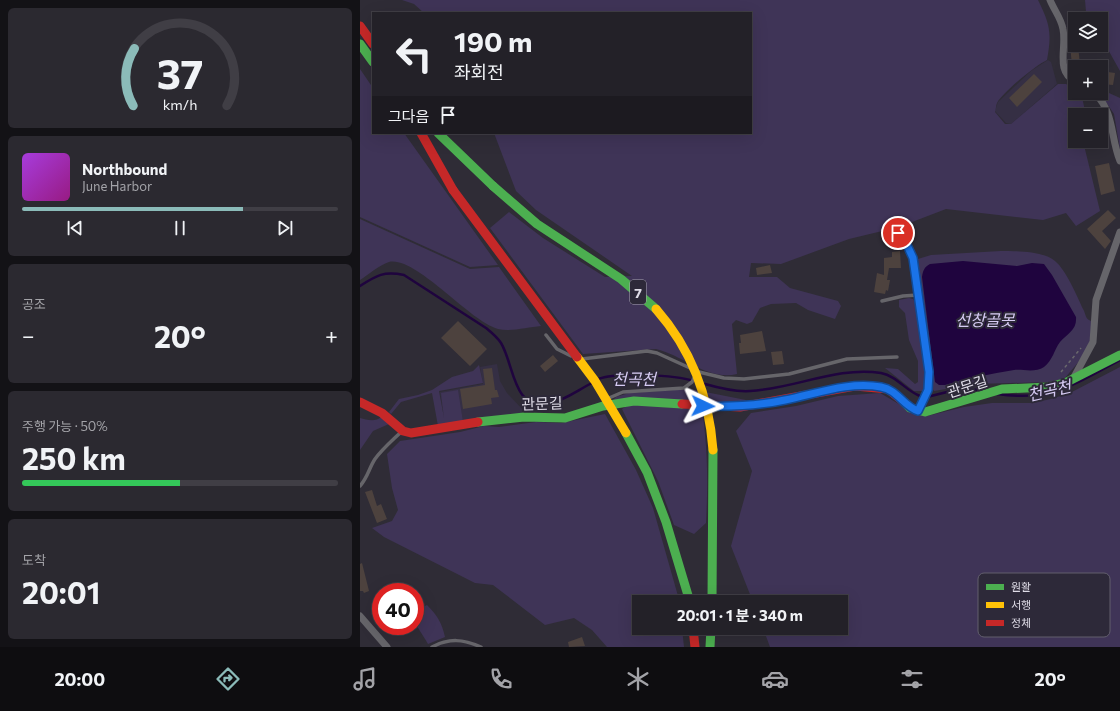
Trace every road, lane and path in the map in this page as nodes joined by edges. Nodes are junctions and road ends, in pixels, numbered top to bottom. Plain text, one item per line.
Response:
1 (1050, 0) edge
2 (360, 26) edge
3 (372, 43) edge
4 (360, 44) edge
5 (372, 61) edge
6 (1068, 77) edge
7 (1100, 100) edge
8 (422, 134) edge
9 (439, 134) edge
10 (1120, 161) edge
11 (1120, 232) edge
12 (898, 233) dead end
13 (918, 295) junction
14 (882, 301) dead end
15 (546, 335) dead end
16 (1093, 342) junction
17 (1120, 355) edge
18 (897, 357) dead end
19 (698, 371) junction
20 (1061, 372) dead end
21 (1073, 380) junction
22 (360, 402) edge
23 (593, 409) junction
24 (918, 411) junction
25 (403, 430) junction
26 (360, 486) edge
27 (688, 595) edge
28 (712, 595) edge
29 (360, 616) edge
30 (694, 635) edge
31 (711, 635) edge
32 (387, 647) edge
33 (432, 647) edge
34 (480, 647) edge
35 (695, 647) edge
36 (710, 647) edge

1 - 6 street
2 - 3 main road
4 - 5 main road
7 - 10 street
8 - 27 main road, bridge
9 - 28 main road, 7, bridge
11 - 16 street
12 - 13 lane
13 - 14 lane
13 - 24 lane
15 - 19 lane
16 - 20 path
16 - 21 street
17 - 21 main road, 관문길
18 - 19 lane
19 - 23 lane
21 - 24 main road, 관문길
22 - 25 main road
23 - 24 main road, 관문길
23 - 25 main road, 관문길
25 - 26 lane
29 - 32 street
30 - 35 main road
31 - 36 main road
33 - 34 lane

